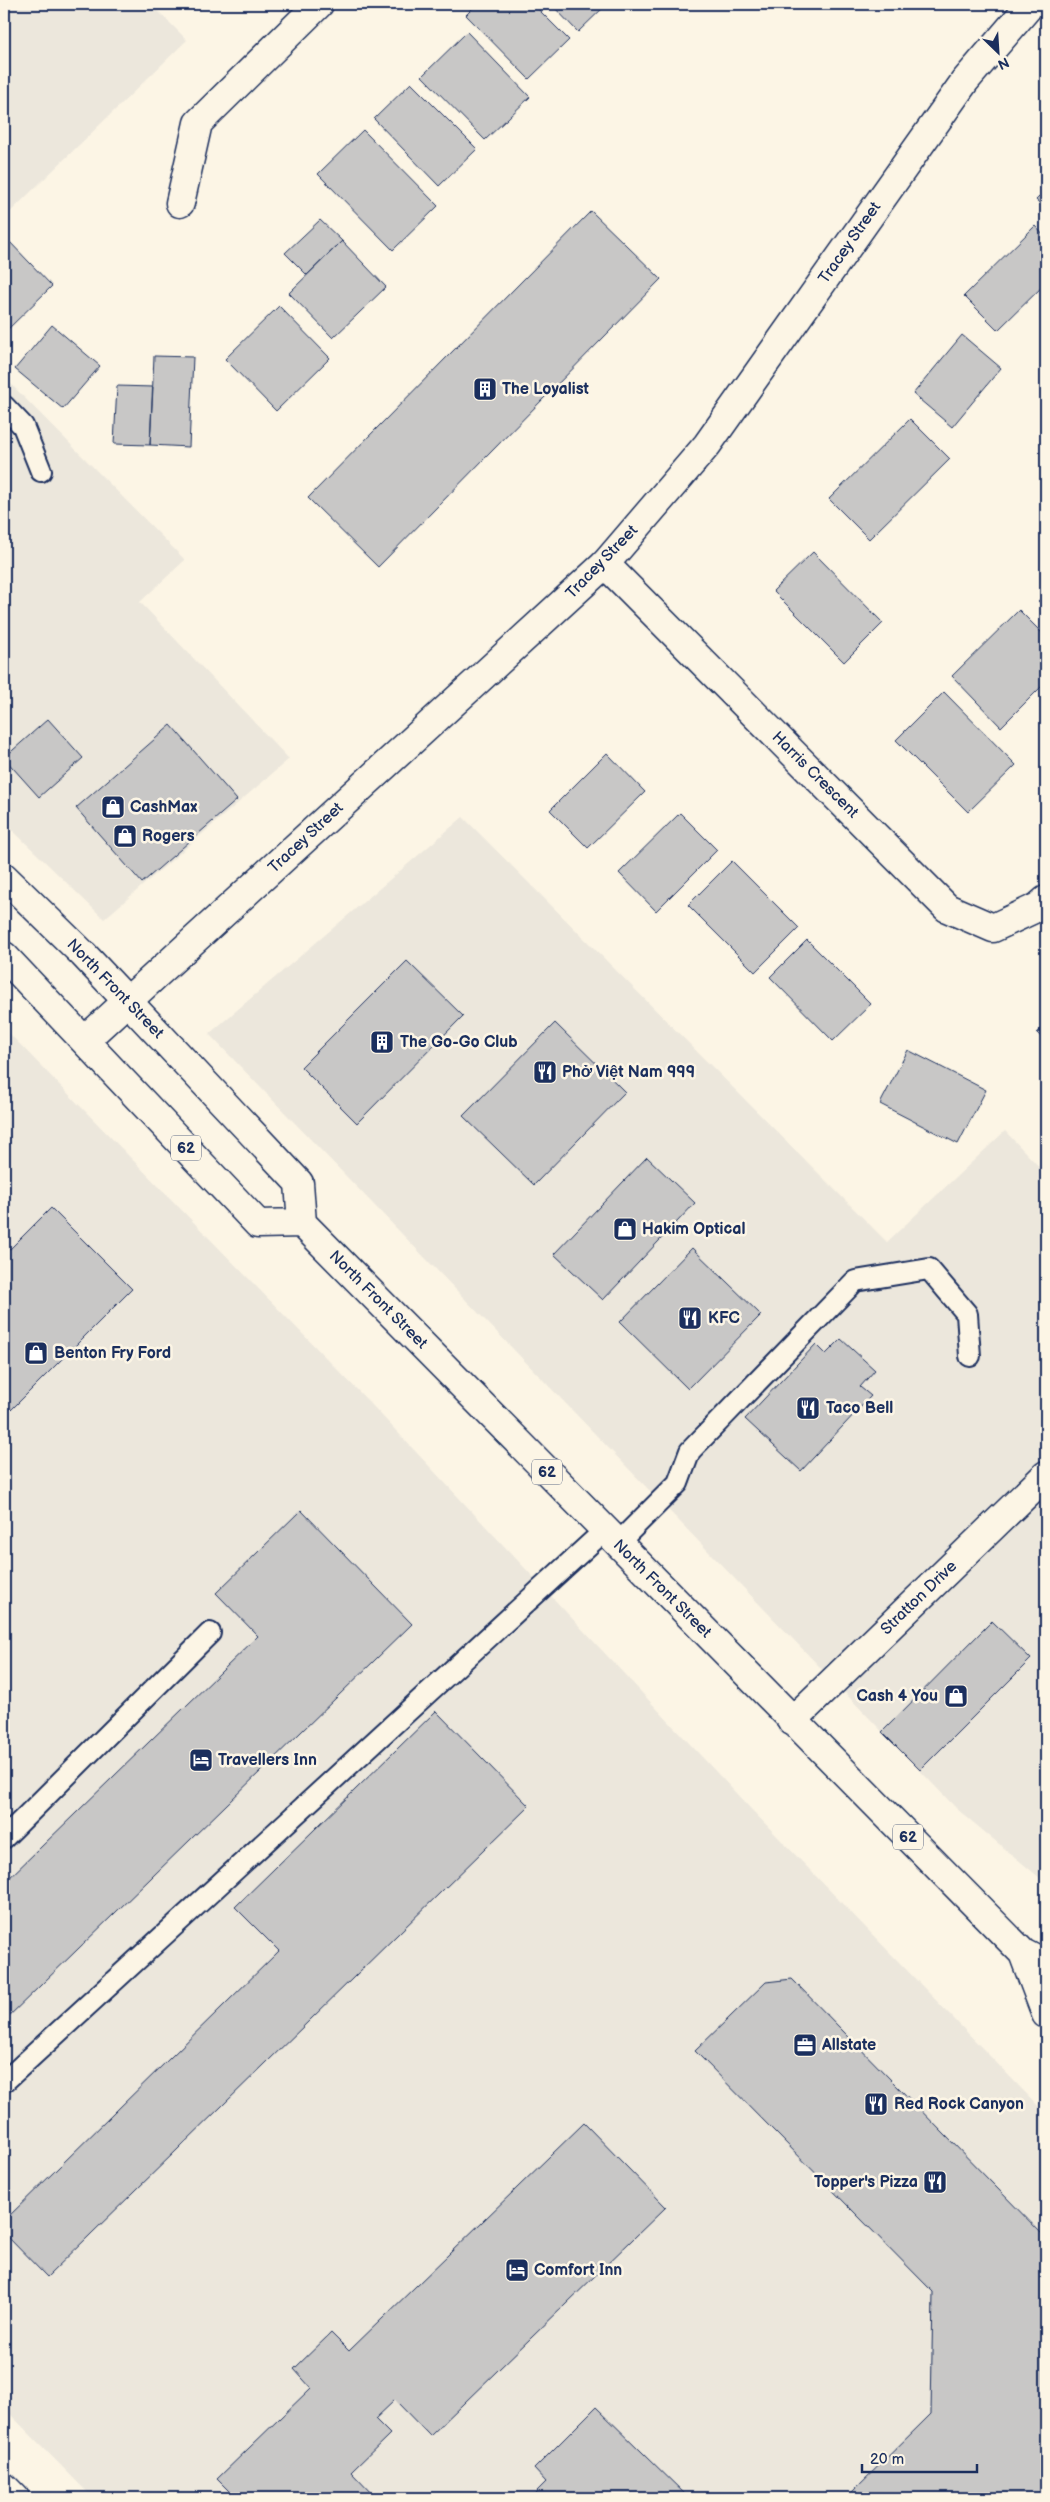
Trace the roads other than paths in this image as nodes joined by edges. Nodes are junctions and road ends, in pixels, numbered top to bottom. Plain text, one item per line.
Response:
1 (319, 4) edge
2 (1030, 4) edge
3 (180, 203) dead end
4 (4, 406) edge
5 (41, 471) dead end
6 (606, 564) junction
7 (4, 877) edge
8 (1046, 900) edge
9 (4, 956) edge
10 (127, 1001) junction
11 (85, 1040) junction
12 (302, 1223) junction
13 (970, 1356) dead end
14 (1046, 1476) edge
15 (611, 1537) junction
16 (210, 1633) dead end
17 (792, 1721) junction
18 (4, 1838) edge
19 (1035, 1959) edge
20 (1046, 2014) edge
21 (4, 2082) edge
22 (4, 2487) edge
23 (15, 2498) edge

1 - 3 street
2 - 6 street, Tracey Street
4 - 5 lane
6 - 8 street, Harris Crescent
6 - 10 street, Tracey Street
7 - 10 street, North Front Street
9 - 11 street, 62
10 - 11 street, Tracey Street
10 - 12 street, North Front Street
11 - 12 street, 62
12 - 15 street, North Front Street / 62
13 - 15 lane
14 - 17 street, Stratton Drive
15 - 17 street, North Front Street / 62
15 - 21 lane
16 - 18 lane
17 - 19 street, North Front Street / 62
19 - 20 street, North Front Street / 62
22 - 23 street

